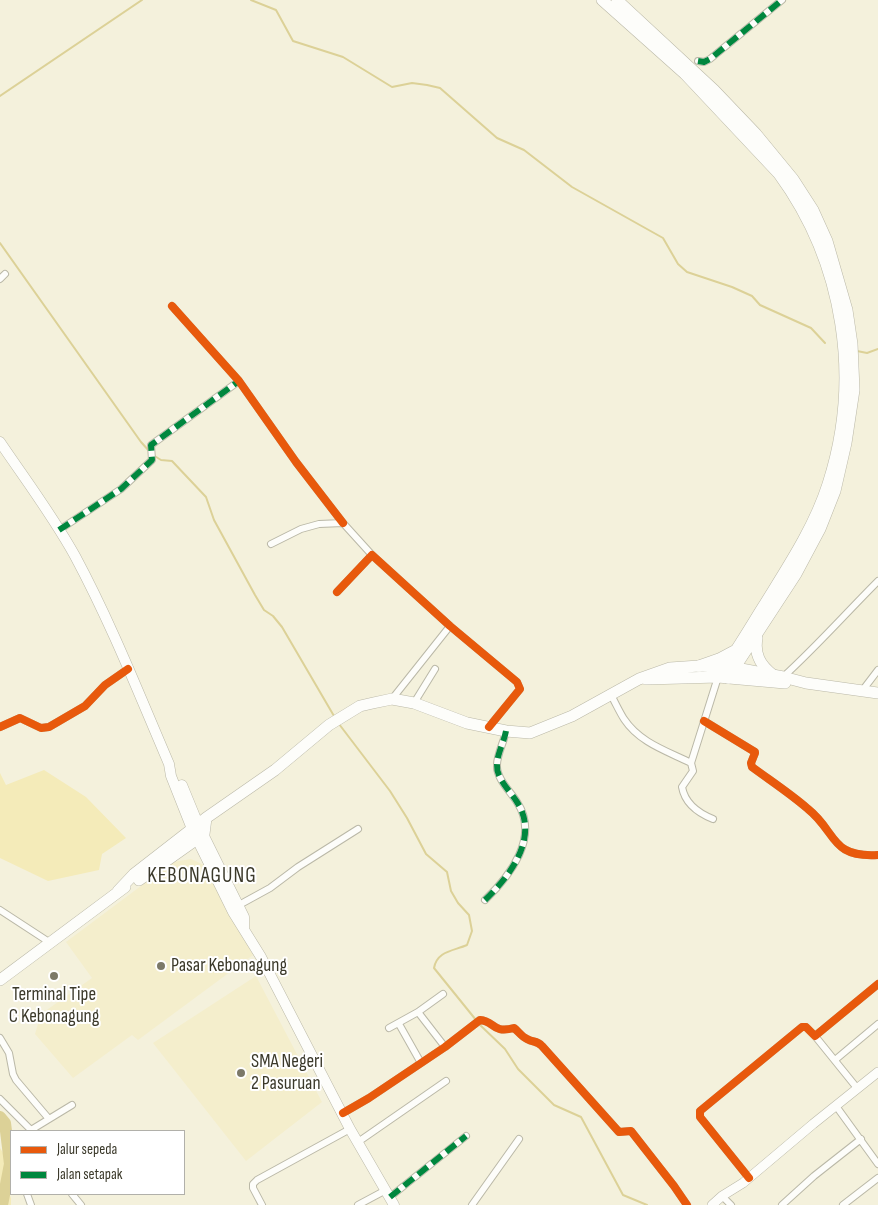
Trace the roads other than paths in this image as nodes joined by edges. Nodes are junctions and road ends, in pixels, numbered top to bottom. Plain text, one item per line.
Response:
1 (602, 0) edge
2 (617, 0) edge
3 (782, 0) edge
4 (698, 61) dead end
5 (5, 274) dead end
6 (0, 279) edge
7 (172, 306) dead end
8 (240, 380) junction
9 (0, 442) edge
10 (343, 522) junction
11 (58, 530) junction
12 (271, 544) dead end
13 (372, 555) junction
14 (878, 580) edge
15 (337, 592) dead end
16 (450, 626) junction
17 (757, 636) junction
18 (738, 648) junction
19 (699, 666) junction
20 (128, 669) junction
21 (435, 669) dead end
22 (878, 670) edge
23 (727, 673) junction
24 (778, 676) junction
25 (639, 678) junction
26 (806, 683) junction
27 (862, 692) junction
28 (878, 693) edge
29 (611, 695) junction
30 (392, 700) junction
31 (414, 703) junction
32 (704, 721) junction
33 (2, 724) edge
34 (489, 727) junction
35 (506, 731) junction
36 (692, 763) junction
37 (713, 818) dead end
38 (199, 829) junction
39 (358, 829) dead end
40 (878, 855) edge
41 (485, 900) dead end
42 (239, 905) junction
43 (0, 910) edge
44 (244, 928) junction
45 (49, 942) junction
46 (0, 980) edge
47 (878, 984) edge
48 (443, 994) dead end
49 (418, 1012) junction
50 (398, 1024) junction
51 (878, 1024) edge
52 (389, 1028) dead end
53 (815, 1036) junction
54 (0, 1038) edge
55 (445, 1048) junction
56 (835, 1060) junction
57 (420, 1063) junction
58 (878, 1072) edge
59 (446, 1081) dead end
60 (857, 1088) junction
61 (0, 1099) edge
62 (72, 1105) dead end
63 (836, 1106) junction
64 (343, 1113) junction
65 (49, 1119) junction
66 (350, 1129) junction
67 (32, 1130) edge
68 (466, 1136) dead end
69 (519, 1138) dead end
70 (861, 1139) junction
71 (358, 1142) junction
72 (878, 1164) edge
73 (749, 1178) junction
74 (878, 1178) edge
75 (73, 1195) edge
76 (722, 1196) junction
77 (390, 1197) edge
78 (81, 1205) edge
79 (262, 1205) edge
80 (358, 1205) edge
81 (472, 1205) edge
82 (687, 1205) edge
83 (712, 1205) edge
84 (731, 1205) edge
85 (782, 1205) edge
86 (842, 1205) edge

1 - 18 highway
2 - 17 highway
3 - 4 street
5 - 6 street
7 - 8 street
8 - 10 street
8 - 11 street
9 - 11 main road
10 - 12 street
10 - 13 street
11 - 20 main road
13 - 15 street
13 - 16 street
14 - 24 street
16 - 30 street
16 - 34 street
17 - 23 highway
17 - 24 highway
18 - 19 highway
18 - 23 highway
19 - 23 highway
19 - 25 highway
20 - 33 street
20 - 38 main road
21 - 31 street
22 - 27 street
23 - 24 highway
23 - 25 highway
23 - 26 highway
23 - 32 street
24 - 26 highway
25 - 29 highway
26 - 27 highway
27 - 28 highway
29 - 35 highway
29 - 36 street
30 - 31 highway
30 - 38 highway
31 - 34 highway
32 - 36 street
32 - 40 street
34 - 35 highway
35 - 41 street
36 - 37 street
38 - 42 main road
38 - 44 main road
38 - 45 highway
39 - 42 street
42 - 44 main road
43 - 45 street
44 - 64 main road
45 - 46 highway
47 - 53 street
48 - 49 street
49 - 50 street
49 - 55 street
50 - 52 street
50 - 57 street
51 - 56 street
53 - 56 street
53 - 73 street
54 - 65 street
55 - 57 street
55 - 82 street
56 - 60 street
57 - 64 street
58 - 60 main road
59 - 71 street
60 - 63 main road
61 - 67 street
62 - 65 street
63 - 70 street
63 - 73 main road
64 - 66 main road
65 - 67 street
66 - 71 main road
66 - 79 street
68 - 77 street
69 - 81 street
70 - 72 street
70 - 85 street
71 - 77 main road
73 - 76 main road
74 - 86 street
75 - 78 street
76 - 83 main road
76 - 84 street
77 - 80 street

